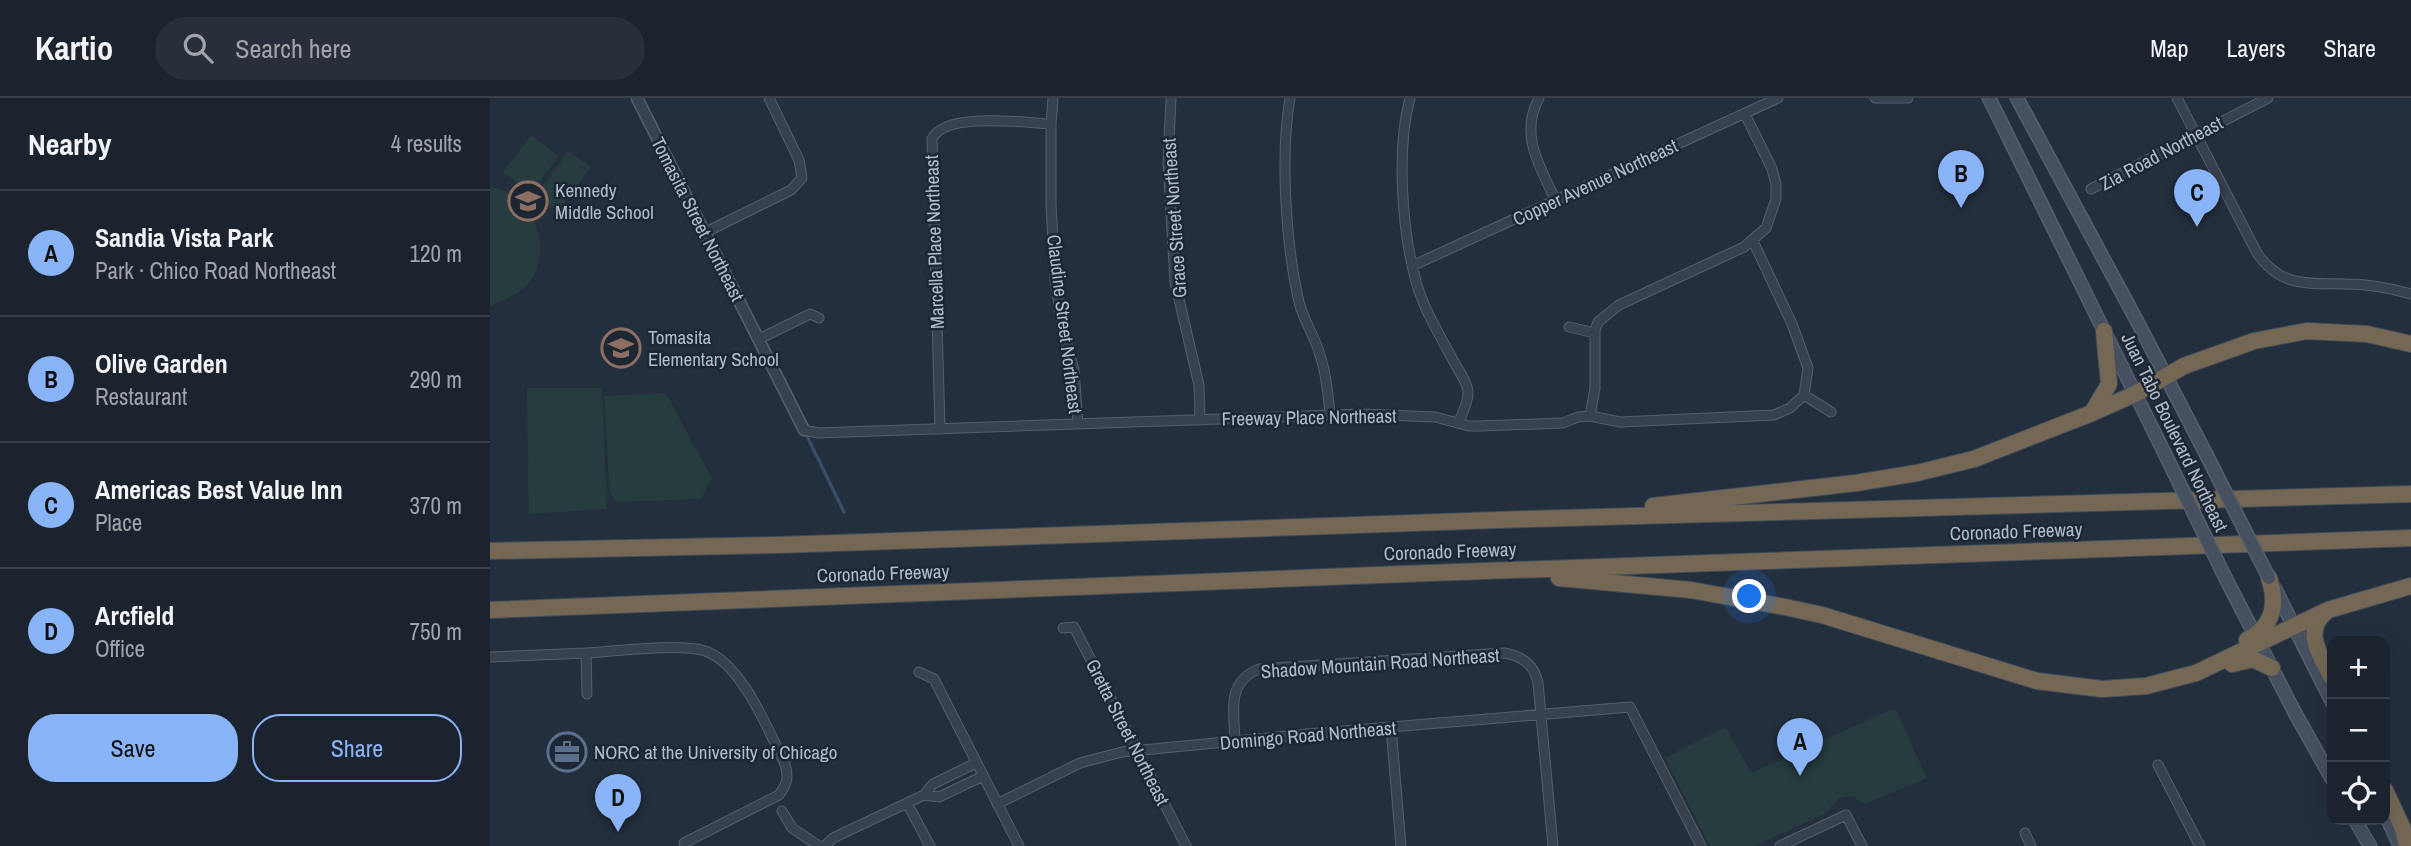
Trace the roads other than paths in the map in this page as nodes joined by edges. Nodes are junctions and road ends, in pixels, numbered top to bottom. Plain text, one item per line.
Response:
1 (637, 98) edge
2 (769, 98) edge
3 (1054, 98) edge
4 (1171, 98) edge
5 (1290, 98) edge
6 (1410, 98) edge
7 (1539, 98) edge
8 (1778, 98) edge
9 (1875, 98) edge
10 (1908, 98) edge
11 (1989, 98) edge
12 (2017, 98) edge
13 (2177, 98) edge
14 (2268, 98) edge
15 (1745, 114) junction
16 (1051, 124) junction
17 (2196, 135) junction
18 (2091, 190) dead end
19 (1556, 201) junction
20 (706, 232) junction
21 (1753, 241) junction
22 (1412, 267) junction
23 (2411, 294) edge
24 (819, 318) dead end
25 (1569, 327) dead end
26 (2104, 331) junction
27 (1595, 333) junction
28 (759, 339) junction
29 (2411, 344) edge
30 (2166, 377) junction
31 (2135, 394) junction
32 (1804, 395) junction
33 (1831, 412) dead end
34 (2092, 413) junction
35 (1330, 415) junction
36 (1590, 416) junction
37 (1199, 420) junction
38 (1459, 422) junction
39 (1078, 424) junction
40 (940, 429) junction
41 (804, 430) joint
42 (2411, 494) edge
43 (1529, 519) junction
44 (2411, 538) edge
45 (490, 551) edge
46 (1402, 574) junction
47 (2269, 578) junction
48 (2411, 586) edge
49 (490, 610) edge
50 (2328, 610) junction
51 (2294, 626) junction
52 (1063, 628) dead end
53 (2257, 639) junction
54 (586, 653) junction
55 (490, 657) edge
56 (2272, 668) junction
57 (2327, 668) edge
58 (919, 672) dead end
59 (2065, 686) junction
60 (587, 694) dead end
61 (2330, 699) edge
62 (1541, 714) junction
63 (1391, 728) junction
64 (1235, 740) junction
65 (1137, 750) junction
66 (976, 764) junction
67 (2158, 765) dead end
68 (2327, 770) edge
69 (983, 775) junction
70 (924, 795) junction
71 (2390, 801) edge
72 (907, 803) junction
73 (997, 804) junction
74 (782, 811) dead end
75 (2358, 825) edge
76 (2390, 825) edge
77 (2025, 833) dead end
78 (684, 843) dead end
79 (819, 846) edge
80 (825, 846) edge
81 (930, 846) edge
82 (1019, 846) edge
83 (1186, 846) edge
84 (1401, 846) edge
85 (1553, 846) edge
86 (1701, 846) edge
87 (1780, 846) edge
88 (1862, 846) edge
89 (2031, 846) edge
90 (2200, 846) edge
91 (2370, 846) edge
92 (2400, 846) edge
93 (2407, 846) edge

1 - 20 street, Tomasita Street Northeast
2 - 20 street
3 - 16 street, Claudine Street Northeast
4 - 37 street, Grace Street Northeast
5 - 35 street
6 - 22 street
7 - 19 street
8 - 15 street, Copper Avenue Northeast
9 - 10 street
11 - 26 main road, Juan Tabo Boulevard Northeast
12 - 30 main road, Juan Tabo Boulevard Northeast
13 - 17 street
14 - 17 street, Zia Road Northeast
15 - 19 street, Copper Avenue Northeast
15 - 21 street
16 - 39 street, Claudine Street Northeast
16 - 40 street, Marcella Place Northeast
17 - 18 street, Zia Road Northeast
17 - 23 street
19 - 22 street, Copper Avenue Northeast
20 - 28 street, Tomasita Street Northeast
21 - 27 street
21 - 32 street
22 - 38 street
24 - 28 street
25 - 27 street
26 - 31 main road, Juan Tabo Boulevard Northeast
26 - 34 highway
27 - 36 street
28 - 41 street, Tomasita Street Northeast
29 - 30 highway
30 - 31 highway
30 - 47 main road, Juan Tabo Boulevard Northeast, bridge
31 - 34 highway
31 - 53 main road, Juan Tabo Boulevard Northeast, bridge
32 - 33 street
32 - 36 street, Freeway Place Northeast
34 - 43 highway
35 - 37 street, Freeway Place Northeast
35 - 38 street, Freeway Place Northeast
36 - 38 street, Freeway Place Northeast
37 - 39 street, Freeway Place Northeast
39 - 40 street, Freeway Place Northeast
40 - 41 street, Freeway Place Northeast
42 - 43 highway, Coronado Freeway
43 - 45 highway, Coronado Freeway
44 - 46 highway, Coronado Freeway
46 - 49 highway, Coronado Freeway
46 - 59 highway
47 - 51 main road, Juan Tabo Boulevard Northeast
47 - 53 highway
48 - 50 highway
50 - 51 highway
50 - 57 highway
51 - 53 highway
51 - 61 main road, Juan Tabo Boulevard Northeast
52 - 65 street, Gretta Street Northeast
53 - 56 main road, Juan Tabo Boulevard Northeast
53 - 59 highway
54 - 55 street
54 - 60 street
54 - 78 street
56 - 59 highway
56 - 68 main road, Juan Tabo Boulevard Northeast
58 - 66 street
62 - 63 street, Domingo Road Northeast
62 - 64 street, Shadow Mountain Road Northeast
62 - 85 street, Shadow Mountain Road Northeast
62 - 86 street, Domingo Road Northeast
63 - 64 street, Domingo Road Northeast
63 - 84 street
64 - 65 street, Domingo Road Northeast
65 - 73 street, Domingo Road Northeast
65 - 83 street, Gretta Street Northeast
66 - 69 street
66 - 70 street
67 - 90 street
69 - 70 street
69 - 73 street
70 - 72 street
71 - 93 highway
72 - 80 street
72 - 81 street
73 - 82 street
74 - 79 street
75 - 91 main road
76 - 92 main road
77 - 89 street
87 - 88 street

